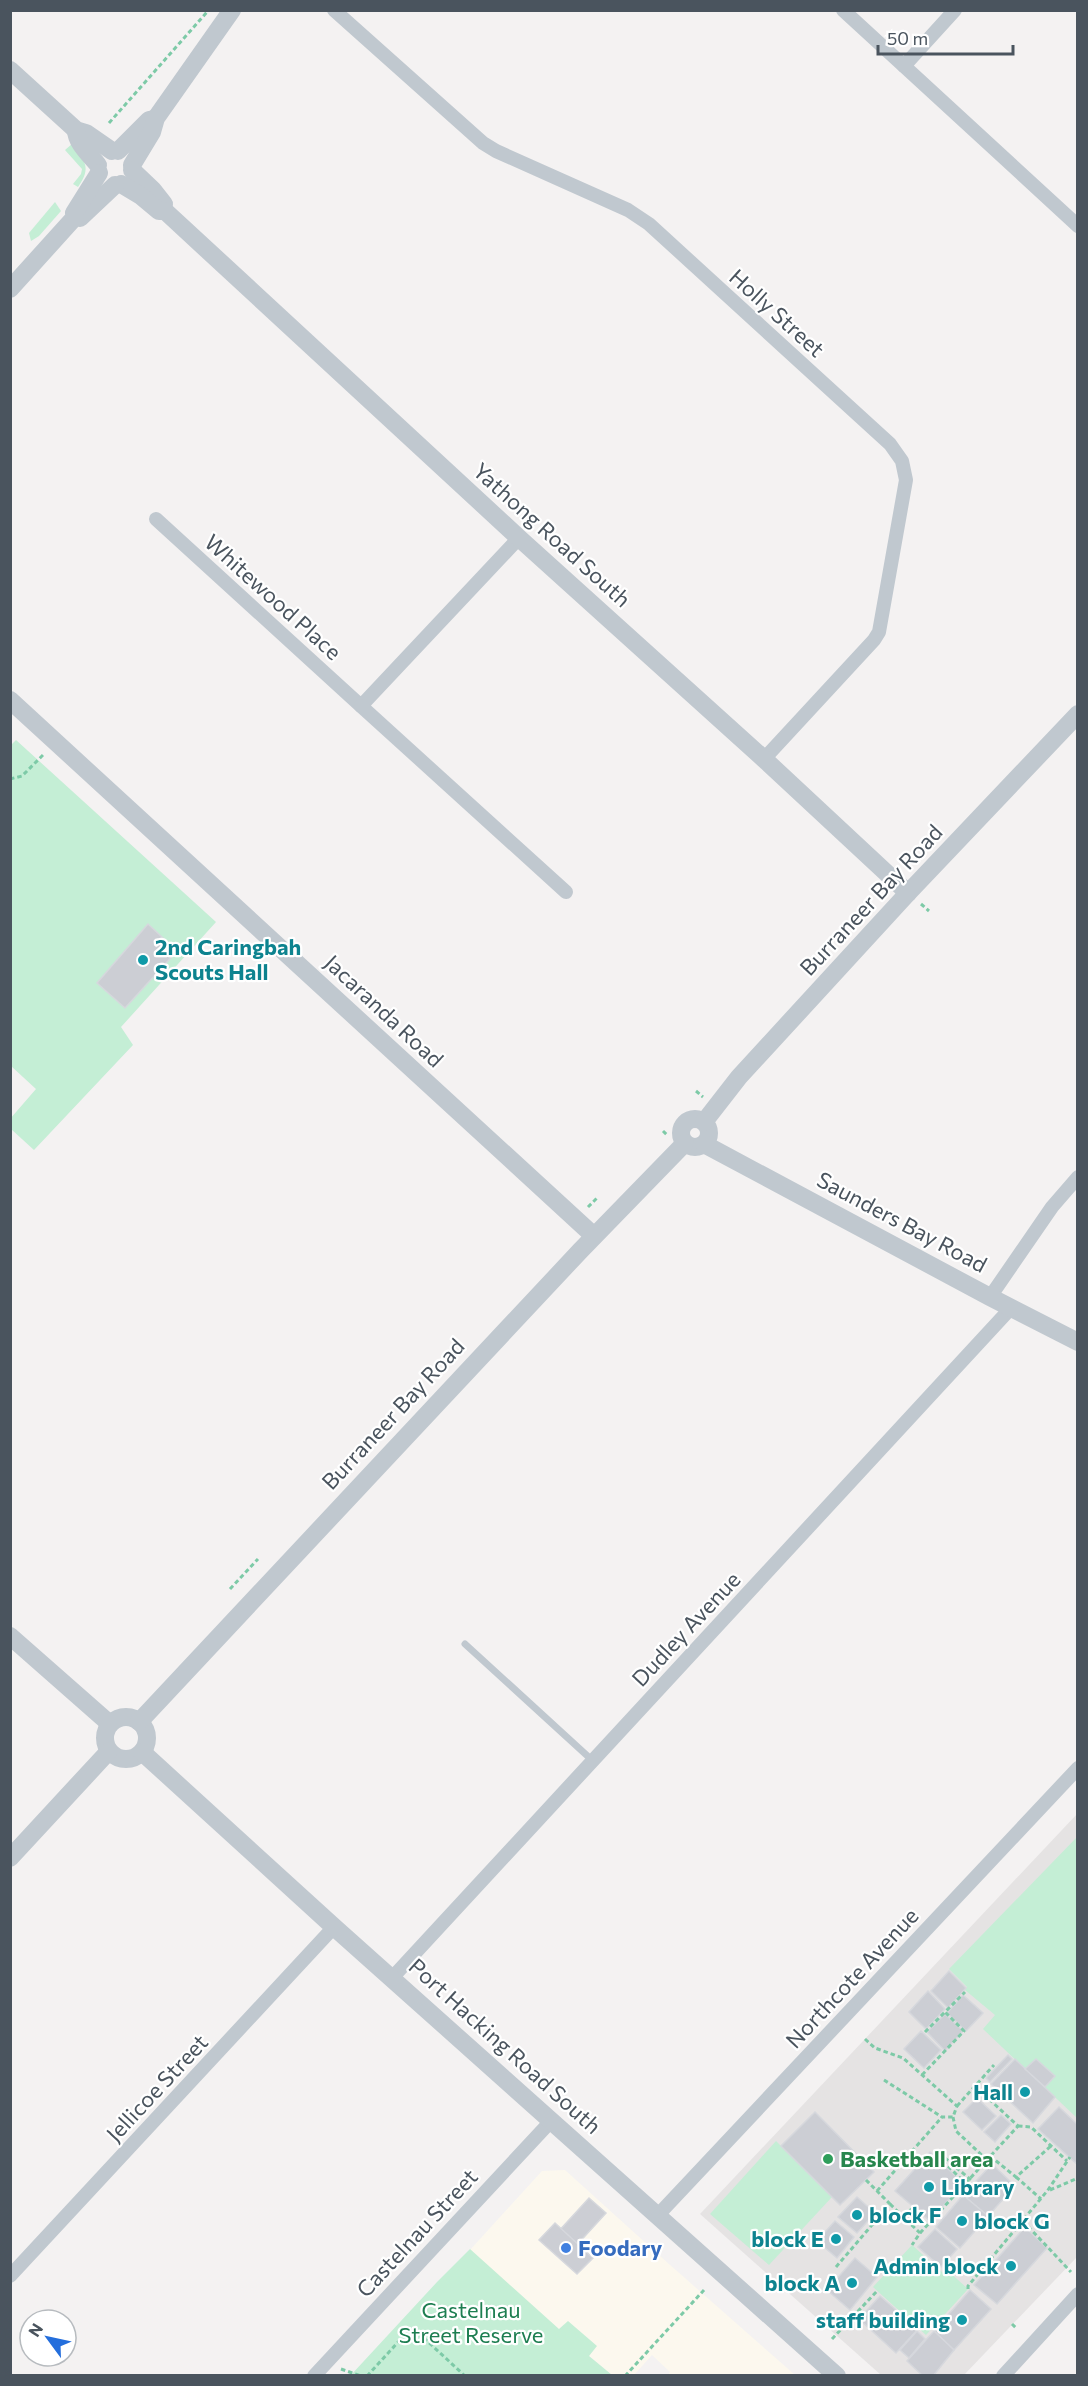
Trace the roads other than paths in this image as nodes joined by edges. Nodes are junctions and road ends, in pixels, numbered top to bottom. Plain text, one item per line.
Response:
1 (232, 10) edge
2 (334, 10) edge
3 (843, 10) edge
4 (955, 10) edge
5 (904, 66) junction
6 (10, 70) edge
7 (156, 118) junction
8 (76, 130) junction
9 (115, 151) junction
10 (99, 169) junction
11 (125, 176) junction
12 (75, 217) junction
13 (1077, 226) edge
14 (10, 289) edge
15 (156, 519) dead end
16 (519, 538) junction
17 (10, 700) edge
18 (361, 706) junction
19 (1077, 714) edge
20 (764, 759) junction
21 (566, 892) dead end
22 (908, 893) junction
23 (704, 1122) junction
24 (685, 1143) junction
25 (704, 1143) junction
26 (1077, 1177) edge
27 (594, 1236) junction
28 (990, 1297) junction
29 (1011, 1308) junction
30 (1077, 1342) edge
31 (10, 1636) edge
32 (465, 1644) dead end
33 (139, 1722) junction
34 (110, 1724) junction
35 (109, 1751) junction
36 (142, 1752) junction
37 (593, 1761) junction
38 (1077, 1768) edge
39 (10, 1858) edge
40 (334, 1928) junction
41 (392, 1978) junction
42 (552, 2120) junction
43 (658, 2216) junction
44 (10, 2276) edge
45 (1077, 2294) edge
46 (832, 2374) edge
47 (314, 2376) edge
48 (1003, 2376) edge

1 - 7 street
2 - 20 street, Holly Street
3 - 5 street
4 - 5 street
5 - 13 street
6 - 8 street
7 - 9 street
7 - 11 street
8 - 9 street
8 - 10 street
9 - 10 street
9 - 11 street
10 - 11 street
10 - 12 street
11 - 12 street
11 - 16 street, Yathong Road South
12 - 14 street
15 - 18 street, Whitewood Place
16 - 18 street
16 - 20 street, Yathong Road South
17 - 27 street, Jacaranda Road
18 - 21 street, Whitewood Place
19 - 22 street, Burraneer Bay Road
20 - 22 street, Yathong Road South
22 - 23 street, Burraneer Bay Road
23 - 24 street
23 - 25 street
24 - 25 street
24 - 27 street, Burraneer Bay Road
25 - 28 street, Saunders Bay Road
26 - 28 street
27 - 33 street, Burraneer Bay Road
28 - 29 street, Saunders Bay Road
29 - 30 street, Saunders Bay Road
29 - 37 street, Dudley Avenue
31 - 34 street
32 - 37 lane
33 - 34 street
33 - 36 street
34 - 35 street
35 - 36 street
35 - 39 street
36 - 40 street, Port Hacking Road South
37 - 41 street, Dudley Avenue
38 - 43 street, Northcote Avenue
40 - 41 street, Port Hacking Road South
40 - 44 street, Jellicoe Street
41 - 42 street, Port Hacking Road South
42 - 43 street, Port Hacking Road South
42 - 47 street, Castelnau Street
43 - 46 street, Port Hacking Road South
45 - 48 street

